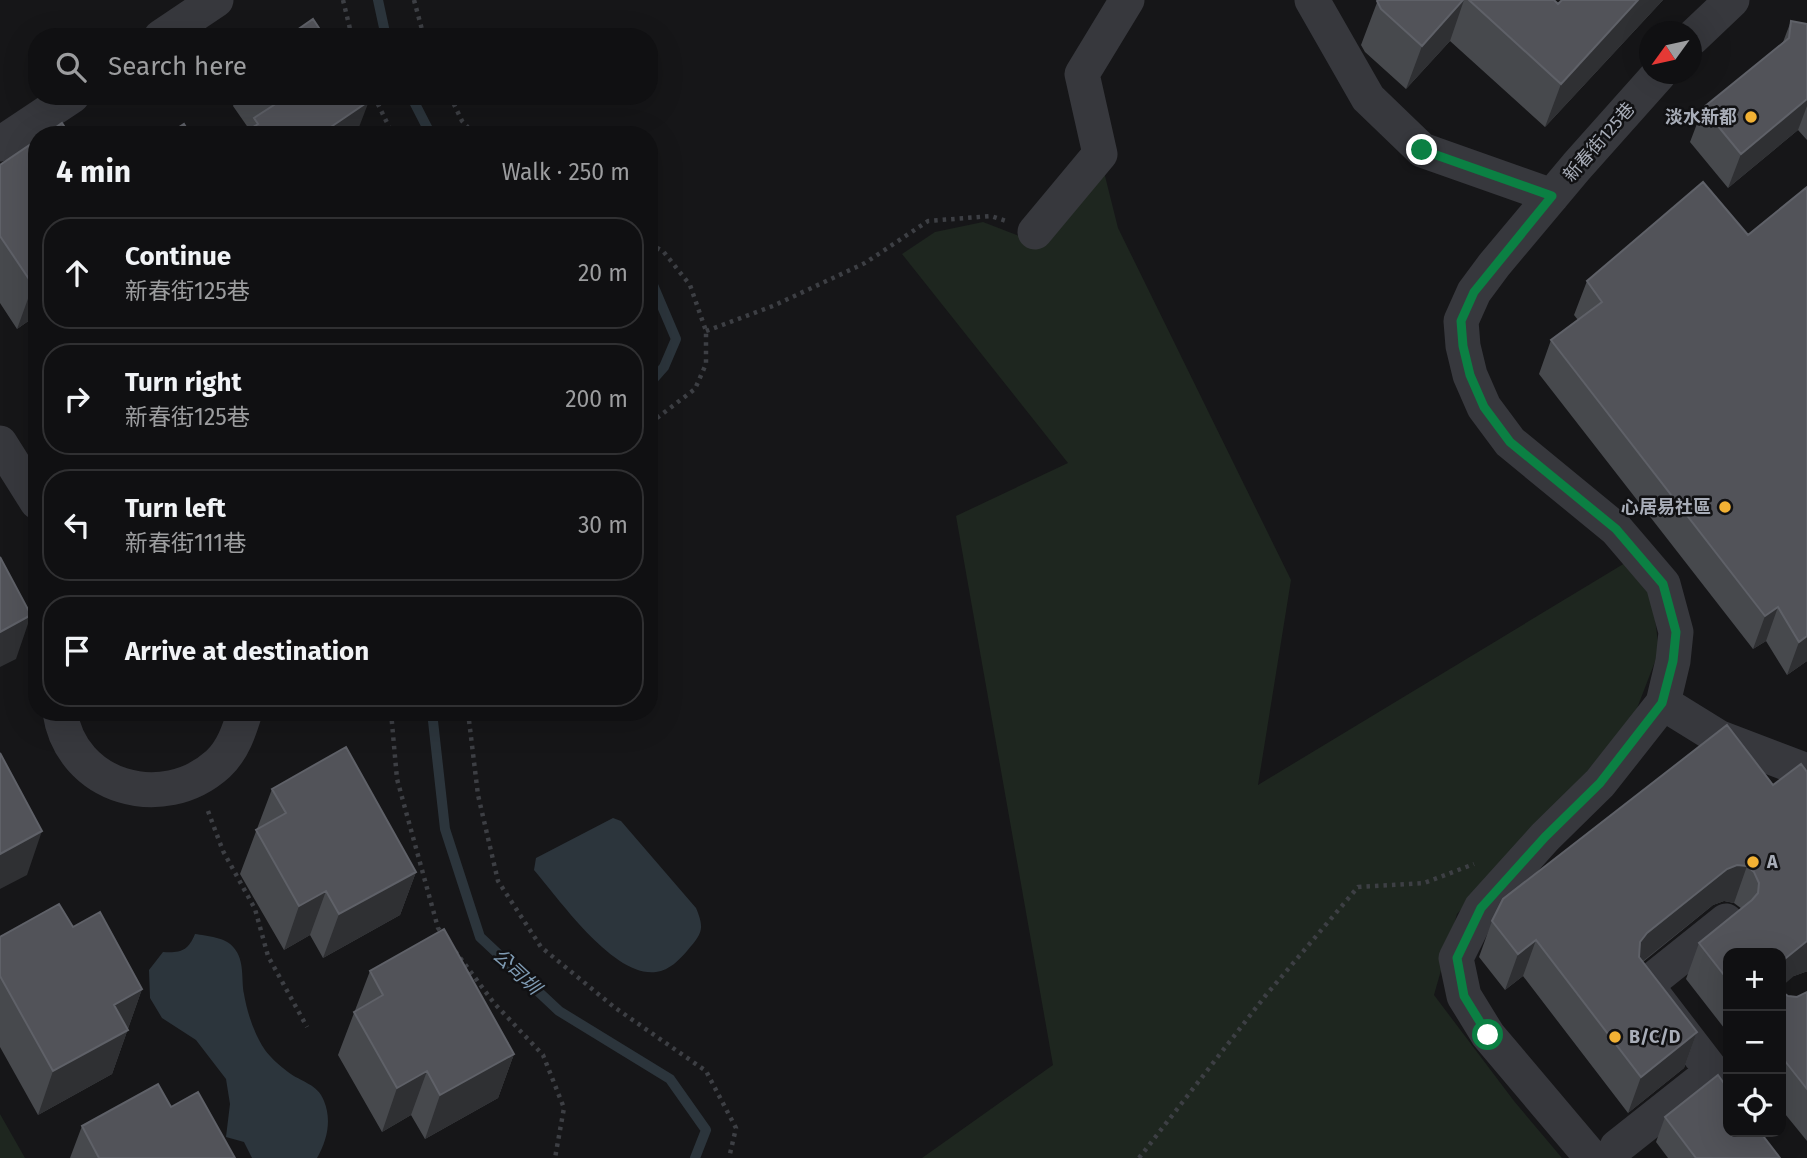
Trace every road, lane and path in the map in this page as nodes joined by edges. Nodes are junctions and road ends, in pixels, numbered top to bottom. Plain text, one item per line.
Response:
1 (216, 0) edge
2 (343, 0) edge
3 (414, 0) edge
4 (1127, 0) edge
5 (1312, 0) edge
6 (1732, 0) edge
7 (174, 28) edge
8 (350, 28) edge
9 (422, 28) edge
10 (1702, 28) edge
11 (1650, 84) edge
12 (58, 105) edge
13 (378, 105) edge
14 (454, 105) edge
15 (389, 126) edge
16 (467, 126) edge
17 (0, 144) edge
18 (1552, 196) junction
19 (1035, 232) joint
20 (658, 248) edge
21 (706, 331) junction
22 (658, 417) edge
23 (0, 443) edge
24 (28, 488) edge
25 (1662, 703) junction
26 (61, 721) edge
27 (242, 721) edge
28 (392, 721) edge
29 (469, 721) edge
30 (1807, 771) edge
31 (196, 781) junction
32 (1485, 860) dead end
33 (1726, 921) edge
34 (446, 939) edge
35 (454, 949) edge
36 (307, 1027) dead end
37 (1721, 1082) edge
38 (1605, 1152) edge
39 (555, 1158) edge
40 (729, 1158) edge
41 (1139, 1158) edge

1 - 7 street
2 - 8 path
3 - 9 path
4 - 19 street
5 - 18 street
6 - 10 street
11 - 18 street, 新春街125巷
12 - 17 street
13 - 15 path
14 - 16 path
18 - 25 street, 新春街125巷
19 - 21 path
20 - 21 path
21 - 22 path
23 - 24 street
25 - 30 street
25 - 38 street, 新春街125巷
26 - 31 street
27 - 31 street
28 - 34 path
29 - 40 path
31 - 36 path
32 - 41 path
33 - 37 street
35 - 39 path
37 - 38 street

